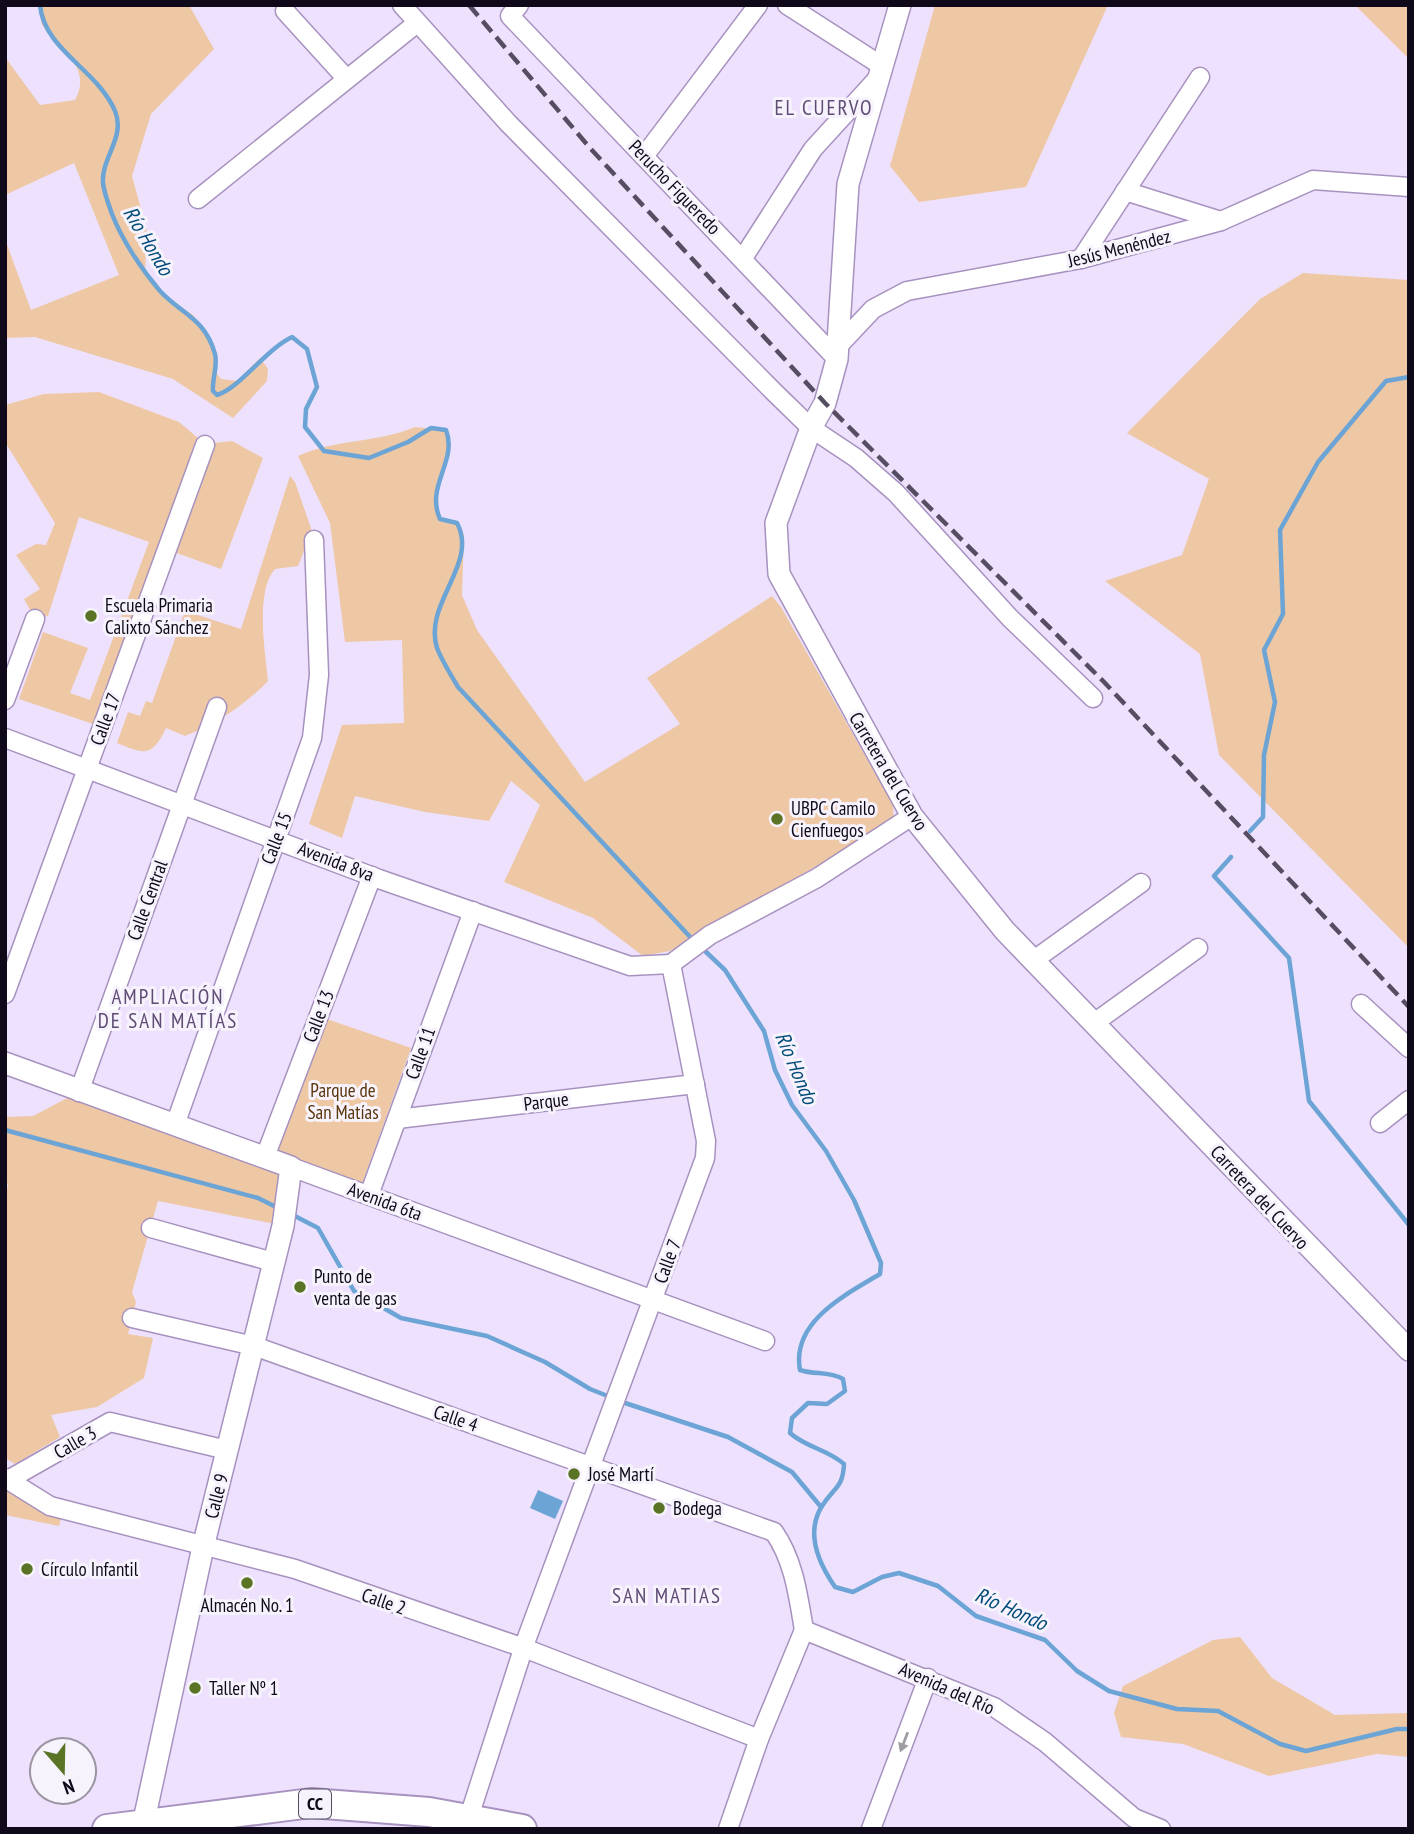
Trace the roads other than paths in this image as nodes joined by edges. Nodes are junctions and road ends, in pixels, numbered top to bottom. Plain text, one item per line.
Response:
1 (402, 5) edge
2 (758, 5) edge
3 (787, 5) edge
4 (900, 5) edge
5 (285, 11) dead end
6 (514, 11) edge
7 (417, 23) junction
8 (880, 72) junction
9 (345, 77) junction
10 (1199, 77) dead end
11 (645, 155) junction
12 (1409, 187) edge
13 (1125, 191) junction
14 (198, 199) dead end
15 (1221, 221) junction
16 (743, 258) junction
17 (1081, 259) junction
18 (839, 351) junction
19 (811, 428) junction
20 (205, 444) dead end
21 (314, 540) dead end
22 (35, 619) dead end
23 (1093, 698) dead end
24 (5, 699) edge
25 (217, 708) dead end
26 (5, 738) edge
27 (88, 768) junction
28 (182, 803) junction
29 (912, 816) junction
30 (275, 838) junction
31 (372, 876) junction
32 (1141, 883) dead end
33 (472, 911) junction
34 (1198, 948) dead end
35 (1034, 960) junction
36 (671, 964) junction
37 (5, 994) edge
38 (1361, 1004) dead end
39 (1094, 1023) junction
40 (1409, 1048) edge
41 (5, 1063) edge
42 (695, 1084) junction
43 (79, 1092) junction
44 (1409, 1100) edge
45 (397, 1119) junction
46 (1380, 1123) dead end
47 (175, 1125) junction
48 (265, 1157) junction
49 (291, 1167) junction
50 (369, 1195) junction
51 (151, 1228) dead end
52 (273, 1262) junction
53 (653, 1298) junction
54 (132, 1318) dead end
55 (765, 1340) dead end
56 (254, 1346) junction
57 (1409, 1350) edge
58 (228, 1450) junction
59 (591, 1466) junction
60 (7, 1479) edge
61 (203, 1546) junction
62 (804, 1630) junction
63 (524, 1648) junction
64 (928, 1678) junction
65 (760, 1739) junction
66 (469, 1817) junction
67 (143, 1825) junction
68 (172, 1825) edge
69 (107, 1829) edge
70 (522, 1829) edge
71 (728, 1829) edge
72 (871, 1829) edge
73 (1161, 1829) edge

1 - 7 street
2 - 11 street
3 - 8 street
4 - 8 street, Carretera del Cuervo
5 - 9 street
6 - 11 street, Perucho Figueredo
7 - 9 street
7 - 19 street
8 - 16 street
8 - 18 street, Carretera del Cuervo
9 - 14 street
10 - 13 street
11 - 16 street, Perucho Figueredo
12 - 15 street, Jesús Menéndez
13 - 15 street
13 - 17 street
15 - 17 street, Jesús Menéndez
16 - 18 street, Perucho Figueredo
17 - 18 street, Jesús Menéndez
18 - 19 street, Carretera del Cuervo
19 - 23 street
19 - 29 street, Carretera del Cuervo
20 - 27 street, Calle 17
21 - 30 street, Calle 15
22 - 24 street
25 - 28 street, Calle Central
26 - 27 street, Avenida 8va
27 - 28 street, Avenida 8va
27 - 37 street, Calle 17
28 - 30 street, Avenida 8va
28 - 43 street, Calle Central
29 - 35 street, Carretera del Cuervo
29 - 36 street
30 - 31 street, Avenida 8va
30 - 47 street, Calle 15
31 - 33 street, Avenida 8va
31 - 48 street, Calle 13
32 - 35 street
33 - 36 street, Avenida 8va
33 - 45 street, Calle 11
34 - 39 street
35 - 39 street, Carretera del Cuervo
36 - 42 street, Calle 7
38 - 40 street
39 - 57 street, Carretera del Cuervo
41 - 43 street, Avenida 6ta
42 - 45 street, Parque
42 - 53 street, Calle 7
43 - 47 street, Avenida 6ta
44 - 46 street
45 - 50 street, Calle 11
47 - 48 street, Avenida 6ta
48 - 49 street, Avenida 6ta
49 - 50 street, Avenida 6ta
49 - 52 street, Calle 9
50 - 53 street, Avenida 6ta
51 - 52 street
52 - 56 street, Calle 9
53 - 55 street, Avenida 6ta
53 - 59 street, Calle 7
54 - 56 street, Calle 4
56 - 58 street, Calle 9
56 - 59 street, Calle 4
58 - 60 street, Calle 3
58 - 61 street, Calle 9
59 - 62 street, Calle 4
59 - 63 street, Calle 7
60 - 61 street, Calle 2
61 - 63 street, Calle 2
61 - 67 street, Calle 9
62 - 64 street, Avenida del Río
62 - 65 street
63 - 65 street, Calle 2
63 - 66 street, Calle 7
64 -> 72 street
64 - 73 street, Avenida del Río
65 - 71 street
66 - 68 main road, CC
66 - 70 main road, CC
67 - 68 main road, CC
67 - 69 main road, CC

